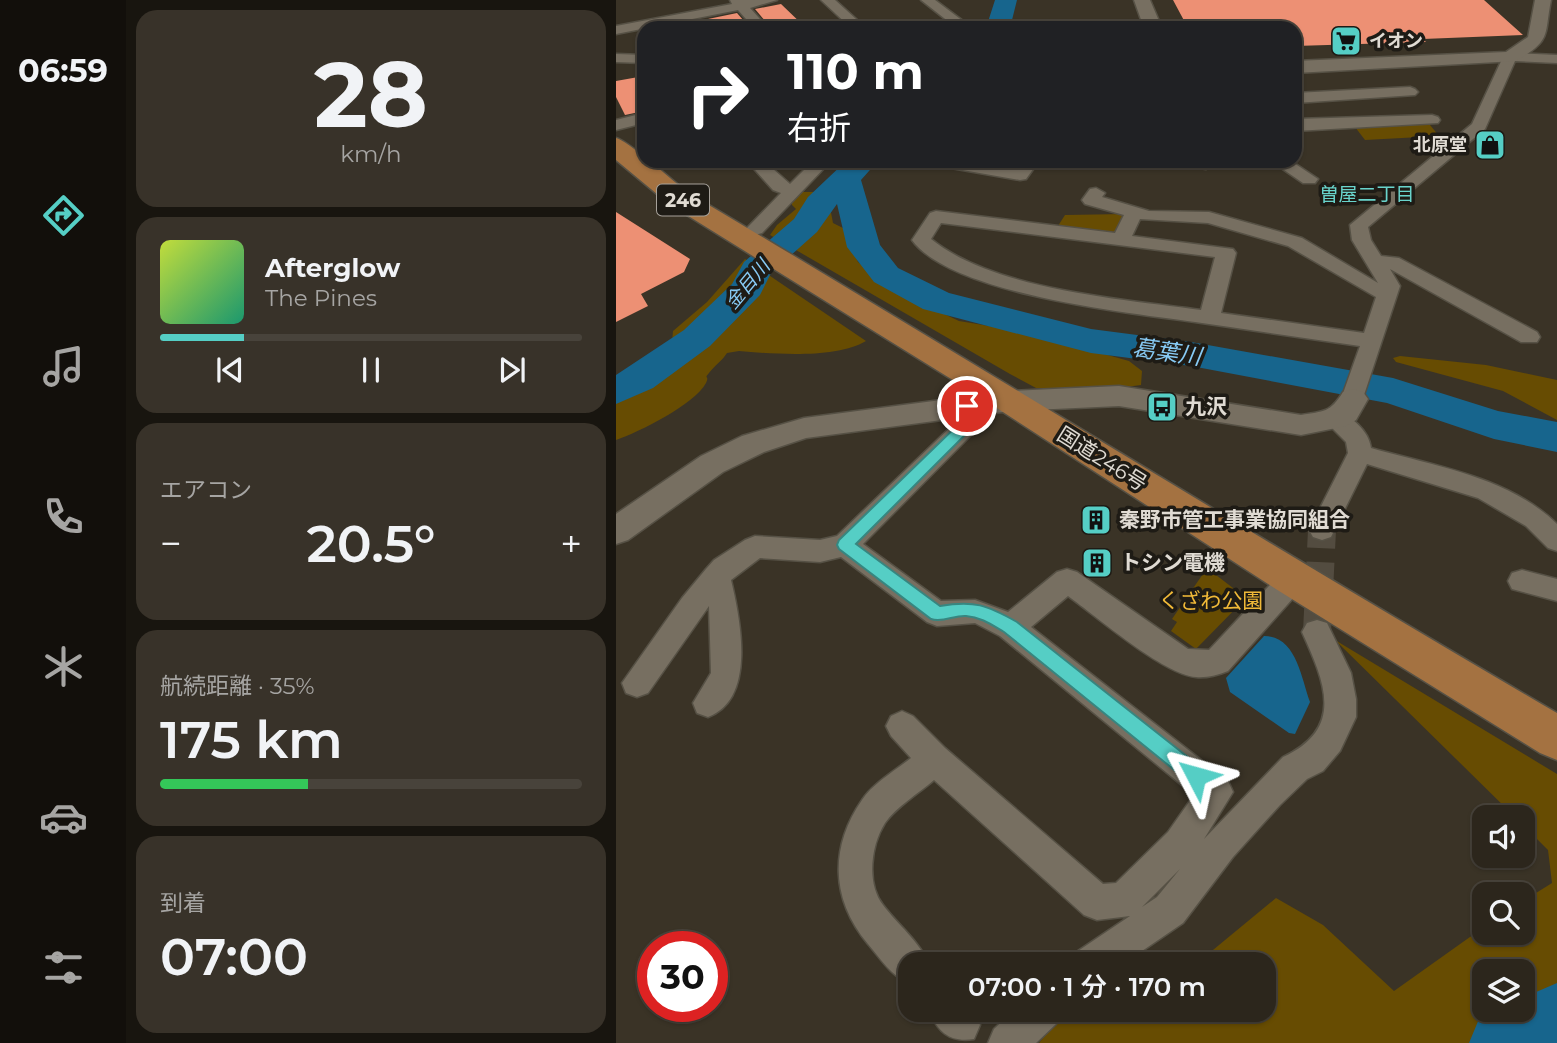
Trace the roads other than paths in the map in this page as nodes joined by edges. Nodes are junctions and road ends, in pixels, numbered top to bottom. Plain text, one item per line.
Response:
1 (771, 0) edge
2 (827, 0) edge
3 (927, 0) edge
4 (1142, 0) edge
5 (1543, 0) edge
6 (738, 3) edge
7 (670, 19) edge
8 (755, 21) edge
9 (851, 21) edge
10 (956, 21) edge
11 (1150, 21) edge
12 (637, 26) edge
13 (616, 30) edge
14 (1510, 57) junction
15 (616, 58) edge
16 (637, 58) edge
17 (1557, 59) edge
18 (1387, 62) junction
19 (1302, 67) edge
20 (1410, 92) junction
21 (1302, 98) edge
22 (637, 120) edge
23 (616, 125) edge
24 (1302, 127) edge
25 (1443, 133) junction
26 (616, 145) edge
27 (637, 165) edge
28 (641, 168) edge
29 (762, 168) edge
30 (816, 168) edge
31 (980, 168) edge
32 (1026, 168) edge
33 (793, 191) junction
34 (1096, 192) dead end
35 (1134, 212) junction
36 (756, 238) junction
37 (1121, 240) junction
38 (1378, 262) junction
39 (1387, 294) junction
40 (1209, 318) junction
41 (1529, 337) dead end
42 (1371, 347) junction
43 (1010, 401) junction
44 (967, 406) junction
45 (1344, 409) junction
46 (1360, 453) junction
47 (1322, 530) tunnel mouth
48 (616, 531) edge
49 (1557, 541) edge
50 (845, 545) junction
51 (716, 577) junction
52 (1293, 579) junction
53 (1522, 581) dead end
54 (1557, 590) edge
55 (1010, 627) junction
56 (1317, 632) tunnel mouth
57 (637, 683) dead end
58 (708, 703) dead end
59 (902, 726) dead end
60 (1557, 738) edge
61 (933, 759) junction
62 (1192, 855) junction
63 (899, 952) edge
64 (1108, 952) edge
65 (1030, 1022) edge
66 (1008, 1043) edge

1 - 6 street
2 - 9 street
3 - 10 street
4 - 11 street
5 - 14 street
6 - 7 street
6 - 8 street
12 - 13 street
14 - 17 street
14 - 18 street
14 - 25 street
15 - 16 street
18 - 19 street
18 - 20 street
20 - 21 street
20 - 25 street
22 - 23 street
24 - 25 street
25 - 38 street
26 - 27 highway, 246
28 - 36 highway, 246
29 - 33 street
30 - 33 street
31 - 32 street
33 - 36 street
34 - 35 street
35 - 37 street
35 - 39 street
36 - 43 highway, 国道246号 / 246
37 - 40 street
37 - 40 street
38 - 39 street
38 - 41 street
39 - 42 street
40 - 42 street
42 - 45 street
43 - 44 street
43 - 45 street
43 - 52 highway, 国道246号 / 246
44 - 48 street
44 - 50 street
45 - 46 street
46 - 47 street
46 - 49 street
50 - 51 street
50 - 55 street
51 - 57 street
51 - 58 street
52 - 55 street
52 - 60 highway, 国道246号 / 246
53 - 54 street
55 - 62 street
56 - 62 street
59 - 61 street
61 - 62 street
61 - 63 street
62 - 64 street
65 - 66 street

